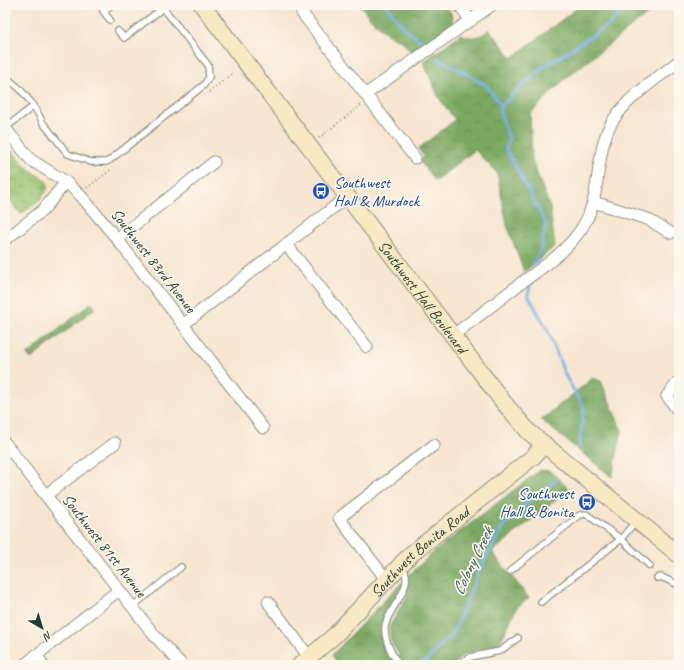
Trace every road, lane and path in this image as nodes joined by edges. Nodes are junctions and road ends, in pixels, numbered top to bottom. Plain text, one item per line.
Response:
1 (112, 5) edge
2 (202, 5) edge
3 (459, 5) edge
4 (492, 5) edge
5 (162, 6) edge
6 (302, 13) dead end
7 (110, 20) dead end
8 (471, 21) junction
9 (118, 31) dead end
10 (679, 60) edge
11 (5, 76) edge
12 (368, 96) junction
13 (34, 106) junction
14 (5, 128) edge
15 (310, 146) junction
16 (415, 158) dead end
17 (214, 162) dead end
18 (66, 182) junction
19 (348, 196) junction
20 (594, 202) junction
21 (671, 233) dead end
22 (117, 239) junction
23 (5, 240) edge
24 (286, 244) junction
25 (184, 324) junction
26 (453, 335) junction
27 (367, 347) dead end
28 (679, 381) edge
29 (679, 412) edge
30 (263, 428) dead end
31 (5, 443) edge
32 (116, 443) dead end
33 (544, 444) junction
34 (434, 445) dead end
35 (46, 495) junction
36 (637, 520) junction
37 (621, 538) junction
38 (679, 555) edge
39 (400, 564) junction
40 (650, 566) dead end
41 (181, 567) dead end
42 (510, 571) dead end
43 (657, 578) dead end
44 (386, 579) junction
45 (679, 585) edge
46 (119, 590) junction
47 (268, 602) dead end
48 (541, 602) dead end
49 (132, 606) junction
50 (518, 638) dead end
51 (36, 655) junction
52 (304, 661) edge
53 (24, 665) edge
54 (44, 665) edge
55 (182, 665) edge
56 (399, 665) edge
57 (458, 665) edge

1 - 7 lane
2 - 15 main road, Southwest Hall Boulevard
3 - 8 street
4 - 8 street
5 - 9 lane
5 - 13 lane
6 - 12 street
8 - 12 street
10 - 20 street
11 - 13 lane
12 - 15 path
12 - 16 street
13 - 14 lane
14 - 18 street, Southwest 83rd Avenue
15 - 19 main road, Southwest Hall Boulevard
17 - 22 street
18 - 22 street, Southwest 83rd Avenue
18 - 23 street
19 - 24 street
19 - 26 main road, Southwest Hall Boulevard
20 - 21 street
20 - 26 street
22 - 25 street, Southwest 83rd Avenue
24 - 25 street
24 - 27 street
25 - 30 street, Southwest 83rd Avenue
26 - 33 main road, Southwest Hall Boulevard
28 - 29 street
31 - 35 street, Southwest 81st Avenue
32 - 35 street
33 - 36 main road, Southwest Hall Boulevard
33 - 39 main road, Southwest Bonita Road
34 - 44 street
35 - 46 street, Southwest 81st Avenue
36 - 37 lane
36 - 38 main road, Southwest Hall Boulevard
37 - 40 lane
37 - 42 lane
37 - 48 lane
39 - 44 main road, Southwest Bonita Road
39 - 56 lane
41 - 49 lane
43 - 45 lane
44 - 52 main road, Southwest Bonita Road
46 - 49 street, Southwest 81st Avenue
46 - 51 street
47 - 52 street
49 - 55 street, Southwest 81st Avenue
50 - 57 lane
51 - 53 street
51 - 54 street

